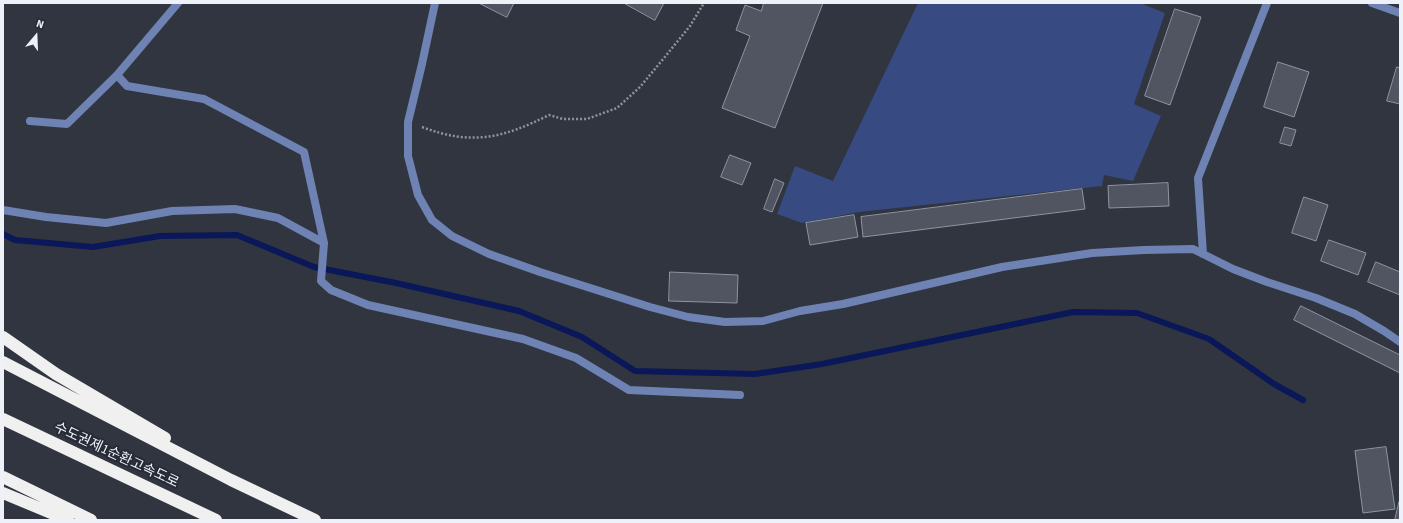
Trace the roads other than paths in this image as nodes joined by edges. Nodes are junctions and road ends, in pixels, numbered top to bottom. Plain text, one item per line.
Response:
1 (178, 3) edge
2 (435, 3) edge
3 (1267, 3) edge
4 (1372, 3) edge
5 (1400, 13) edge
6 (118, 75) junction
7 (30, 121) dead end
8 (3, 210) edge
9 (324, 243) junction
10 (1203, 254) junction
11 (3, 337) edge
12 (1400, 342) edge
13 (3, 362) edge
14 (740, 395) dead end
15 (3, 419) edge
16 (3, 477) edge
17 (3, 493) edge
18 (295, 511) junction
19 (68, 520) edge
20 (91, 520) edge
21 (216, 520) edge
22 (315, 520) edge

1 - 6 street
2 - 10 street
3 - 10 street
4 - 5 street
6 - 7 street
6 - 9 street
8 - 9 street
9 - 14 street
10 - 12 street
11 - 18 highway
13 - 18 highway
15 - 21 highway, 수도권제1순환고속도로
16 - 20 highway
17 - 19 highway
18 - 22 highway

